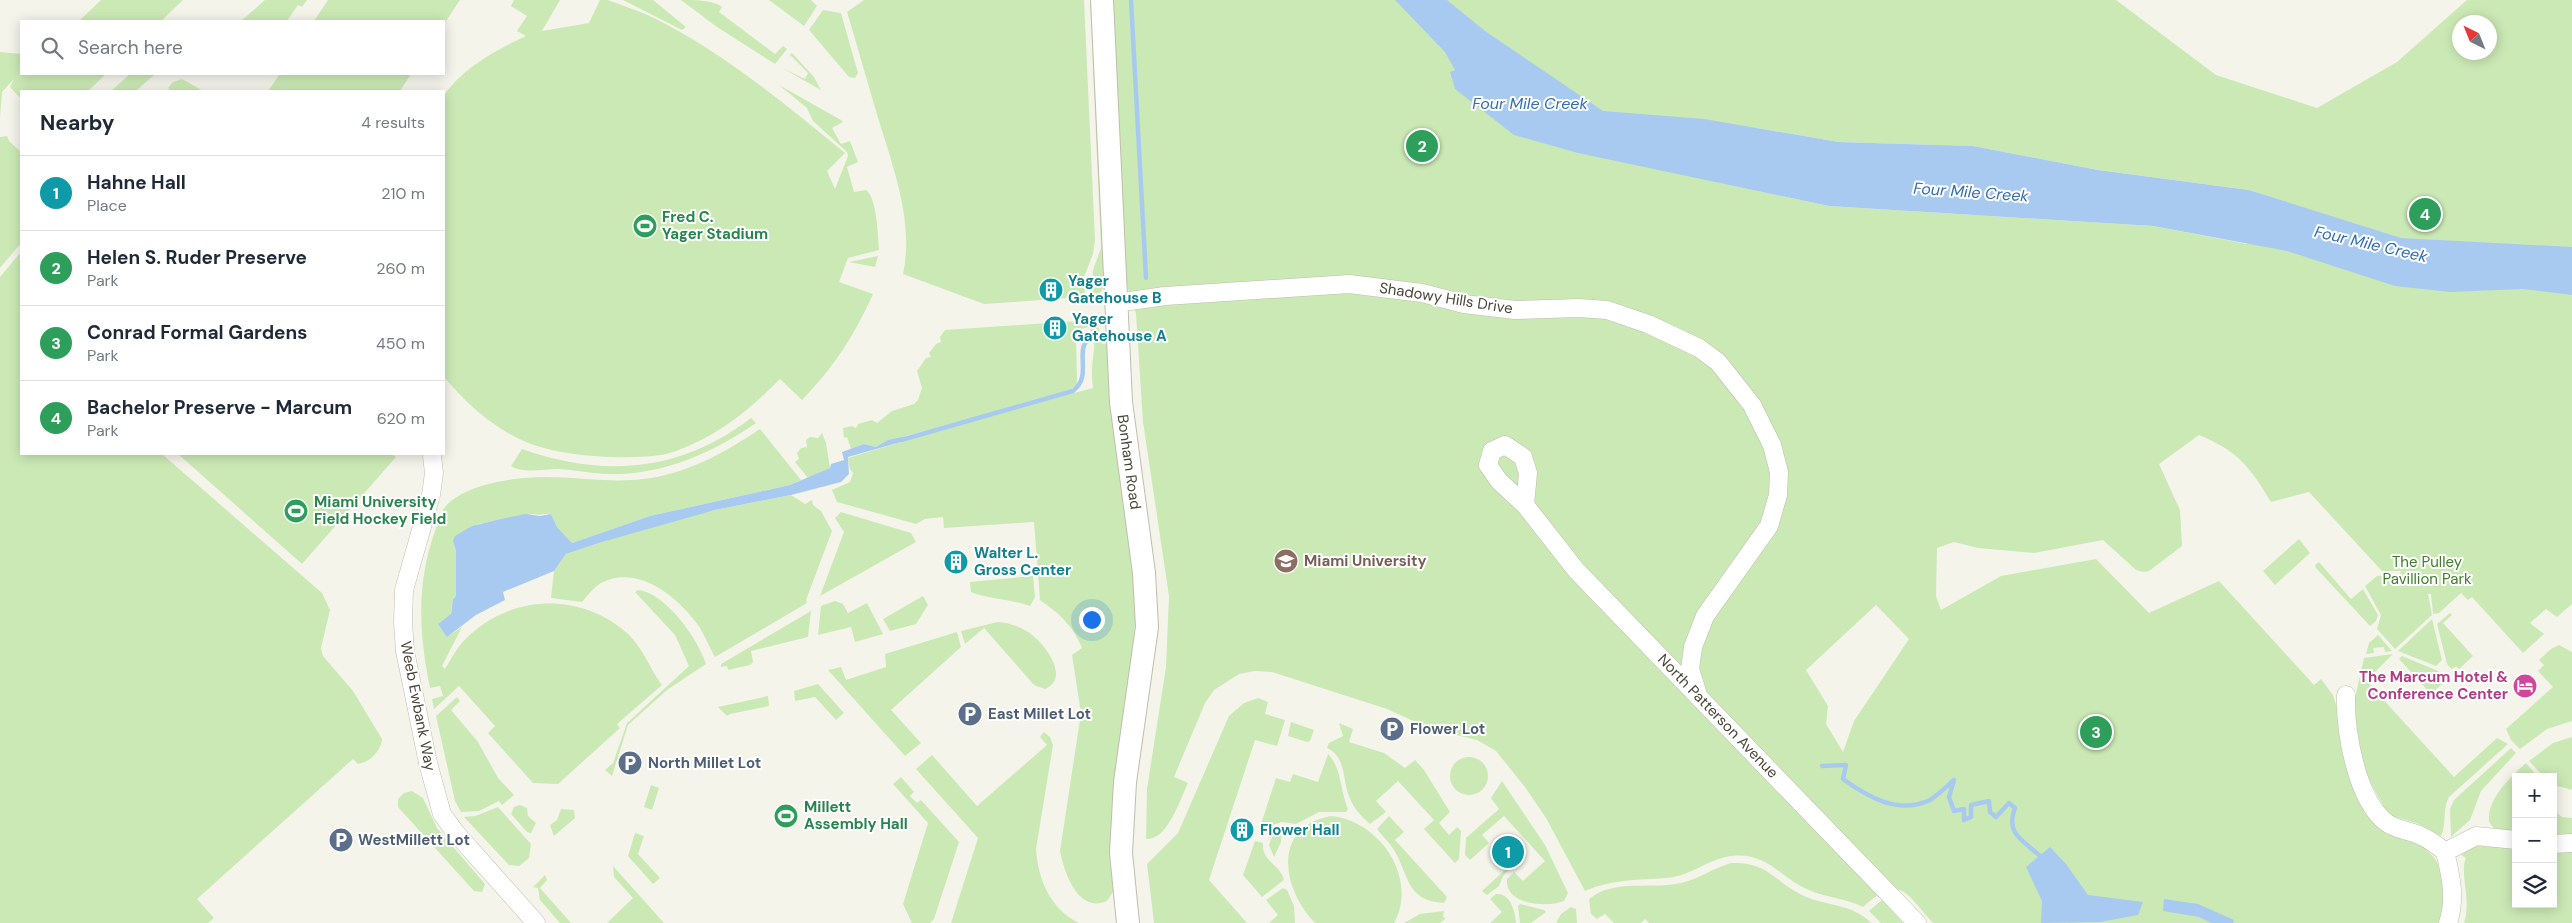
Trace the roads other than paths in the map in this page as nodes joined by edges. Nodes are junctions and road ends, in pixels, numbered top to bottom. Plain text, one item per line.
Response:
1 (1102, 0) edge
2 (1116, 303) junction
3 (432, 456) dead end
4 (1525, 505) dead end
5 (1698, 695) junction
6 (2346, 695) dead end
7 (2512, 840) edge
8 (2572, 843) edge
9 (2557, 844) edge
10 (2445, 852) junction
11 (536, 923) edge
12 (1128, 923) edge
13 (1917, 923) edge
14 (2448, 923) edge

1 - 2 street, Bonham Road
2 - 5 street, Shadowy Hills Drive
2 - 12 street, Bonham Road
3 - 11 street, Weeb Ewbank Way
4 - 5 street, North Patterson Avenue
5 - 13 street, North Patterson Avenue
6 - 10 street
7 - 10 street
8 - 9 street
10 - 14 street

